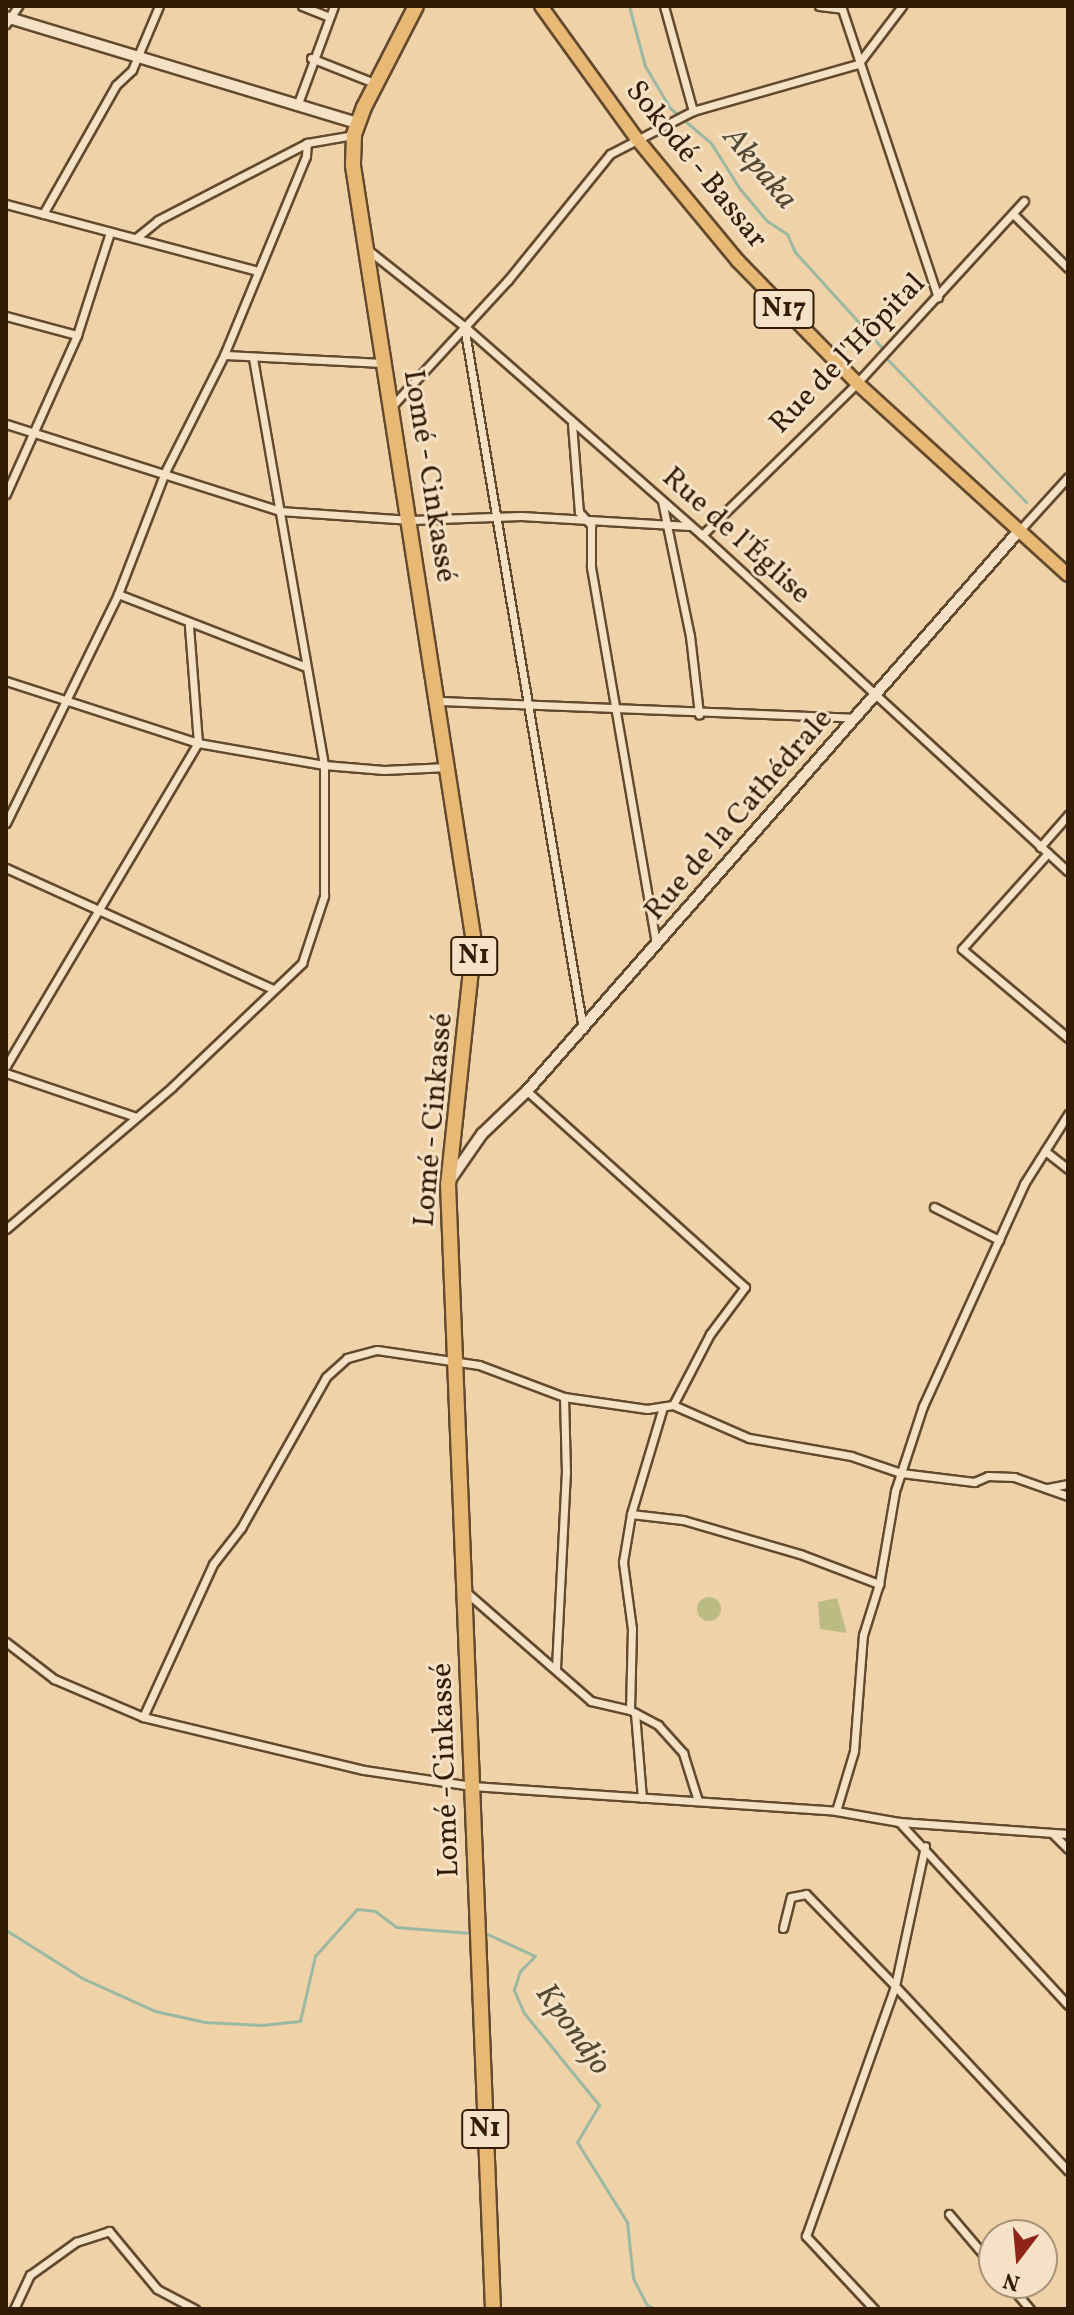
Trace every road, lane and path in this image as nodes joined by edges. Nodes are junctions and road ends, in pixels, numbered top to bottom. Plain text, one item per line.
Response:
1 (18, 6) edge
2 (159, 6) edge
3 (302, 6) edge
4 (334, 6) edge
5 (416, 6) edge
6 (541, 6) edge
7 (664, 6) edge
8 (819, 6) edge
9 (902, 6) edge
10 (842, 8) edge
11 (329, 17) junction
12 (7, 20) edge
13 (138, 57) junction
14 (311, 58) junction
15 (858, 64) junction
16 (374, 83) junction
17 (297, 106) junction
18 (690, 113) junction
19 (356, 129) junction
20 (637, 139) junction
21 (307, 143) junction
22 (1024, 201) dead end
23 (6, 204) edge
24 (43, 214) junction
25 (1013, 214) junction
26 (110, 232) junction
27 (136, 238) junction
28 (363, 246) junction
29 (1068, 268) edge
30 (257, 271) junction
31 (938, 297) junction
32 (6, 316) edge
33 (464, 326) junction
34 (77, 335) junction
35 (224, 355) junction
36 (253, 360) junction
37 (384, 363) junction
38 (857, 383) junction
39 (391, 407) junction
40 (6, 424) edge
41 (572, 424) junction
42 (33, 432) junction
43 (165, 472) junction
44 (1068, 477) edge
45 (6, 494) edge
46 (662, 501) junction
47 (280, 511) junction
48 (494, 517) junction
49 (586, 518) junction
50 (411, 520) junction
51 (666, 525) junction
52 (690, 526) junction
53 (1018, 532) junction
54 (702, 535) junction
55 (1068, 575) edge
56 (118, 594) junction
57 (189, 625) junction
58 (304, 666) junction
59 (6, 681) edge
60 (876, 694) junction
61 (438, 701) junction
62 (68, 705) junction
63 (528, 706) junction
64 (618, 710) junction
65 (699, 714) junction
66 (855, 718) junction
67 (198, 743) junction
68 (324, 765) junction
69 (450, 767) junction
70 (1068, 815) edge
71 (6, 823) edge
72 (1040, 847) junction
73 (1048, 853) junction
74 (6, 868) edge
75 (1068, 871) edge
76 (97, 910) junction
77 (657, 946) junction
78 (273, 989) junction
79 (583, 1029) junction
80 (1068, 1038) edge
81 (6, 1066) edge
82 (6, 1073) edge
83 (527, 1091) junction
84 (1068, 1114) edge
85 (136, 1117) junction
86 (1045, 1151) junction
87 (1068, 1169) edge
88 (448, 1184) junction
89 (934, 1207) dead end
90 (6, 1229) edge
91 (999, 1240) junction
92 (453, 1359) junction
93 (564, 1397) junction
94 (673, 1405) junction
95 (663, 1407) junction
96 (901, 1473) junction
97 (1068, 1484) edge
98 (1045, 1488) junction
99 (1068, 1496) edge
100 (631, 1514) junction
101 (879, 1584) junction
102 (465, 1591) junction
103 (6, 1642) edge
104 (556, 1668) junction
105 (632, 1712) junction
106 (143, 1717) junction
107 (472, 1786) junction
108 (642, 1798) junction
109 (698, 1801) junction
110 (836, 1811) junction
111 (899, 1822) junction
112 (1053, 1834) junction
113 (1068, 1834) edge
114 (925, 1846) junction
115 (1068, 1849) edge
116 (783, 1928) dead end
117 (895, 1986) junction
118 (1068, 2005) edge
119 (1068, 2171) edge
120 (949, 2214) dead end
121 (978, 2248) edge
122 (14, 2309) edge
123 (195, 2309) edge
124 (493, 2309) edge
125 (874, 2309) edge

1 - 12 street
2 - 13 street
3 - 11 street
4 - 11 street
5 - 16 highway, Lomé - Cinkassé / N1
6 - 20 main road, Sokodé - Bassar / N17
7 - 18 street
8 - 10 street
9 - 15 street
10 - 15 street
11 - 14 street
12 - 13 street
13 - 17 street
13 - 24 street
14 - 16 street
14 - 17 street
15 - 18 street
15 - 31 street
16 - 19 highway, Lomé - Cinkassé / N1
17 - 19 street
18 - 20 street
19 - 21 street
19 - 28 highway, Lomé - Cinkassé / N1
20 - 33 street
20 - 38 main road, Sokodé - Bassar / N17
21 - 27 street
21 - 30 street
22 - 25 street, Rue de l'Hôpital
23 - 24 street
24 - 26 street
25 - 29 street
25 - 31 street, Rue de l'Hôpital
26 - 27 street
26 - 34 street
27 - 30 street
28 - 33 street, Rue de l'Église
28 - 37 highway, Lomé - Cinkassé / N1
30 - 35 street
31 - 38 street, Rue de l'Hôpital
32 - 34 street
33 - 39 street
33 - 41 street, Rue de l'Église
33 - 48 street
34 - 42 street
35 - 36 street
35 - 43 street
36 - 37 street
36 - 47 street
37 - 39 highway, Lomé - Cinkassé / N1
38 - 53 main road, Sokodé - Bassar / N17
38 - 54 street, Rue de l'Hôpital
39 - 50 highway, Lomé - Cinkassé / N1
40 - 42 street
41 - 46 street, Rue de l'Église
41 - 49 street
42 - 43 street
42 - 45 street
43 - 47 street
43 - 56 street
44 - 53 street, Rue de la Cathédrale
46 - 51 street
46 - 52 street, Rue de l'Église
47 - 50 street
47 - 58 street
48 - 49 street
48 - 50 street
48 - 63 street
49 - 51 street
49 - 64 street
50 - 61 highway, Lomé - Cinkassé / N1
51 - 52 street
51 - 65 street
52 - 54 street, Rue de l'Église
53 - 55 main road, Sokodé - Bassar / N17
53 - 60 street, Rue de la Cathédrale
54 - 60 street, Rue de l'Église
56 - 57 street
56 - 62 street
57 - 58 street
57 - 67 street
58 - 68 street
59 - 62 street
60 - 66 street, Rue de la Cathédrale
60 - 72 street, Rue de l'Église
61 - 63 street
61 - 69 highway, Lomé - Cinkassé / N1
62 - 67 street
62 - 71 street
63 - 64 street
63 - 79 street
64 - 65 street
64 - 77 street
65 - 66 street
66 - 77 street, Rue de la Cathédrale
67 - 68 street
67 - 76 street
68 - 69 street
68 - 78 street
69 - 88 highway, Lomé - Cinkassé / N1
70 - 72 street
72 - 73 street, Rue de l'Église
73 - 75 street, Rue de l'Église
73 - 80 street
74 - 76 street
76 - 78 street
76 - 81 street
77 - 79 street, Rue de la Cathédrale
78 - 85 street
79 - 83 street, Rue de la Cathédrale
82 - 85 street
83 - 88 street, Rue de la Cathédrale
83 - 94 street
84 - 86 street
85 - 90 street
86 - 87 street
86 - 91 street
88 - 92 highway, Lomé - Cinkassé / N1
89 - 91 street
91 - 96 street
92 - 93 street
92 - 102 highway, Lomé - Cinkassé / N1
92 - 106 street
93 - 95 street
93 - 104 street
94 - 95 street
94 - 96 street
95 - 100 street
96 - 98 street
96 - 101 street
97 - 98 street
98 - 99 street
100 - 101 street
100 - 105 street
101 - 110 street
102 - 104 street
102 - 107 highway, Lomé - Cinkassé / N1
103 - 106 street
104 - 105 street
105 - 108 street
105 - 109 street
106 - 107 street
107 - 108 street
107 - 124 highway, Lomé - Cinkassé / N1
108 - 109 street
109 - 110 street
110 - 111 street
111 - 112 street
111 - 114 street
112 - 113 street
112 - 115 street
114 - 117 street
114 - 118 street
116 - 117 street
117 - 119 street
117 - 125 street
120 - 121 street
122 - 123 street

